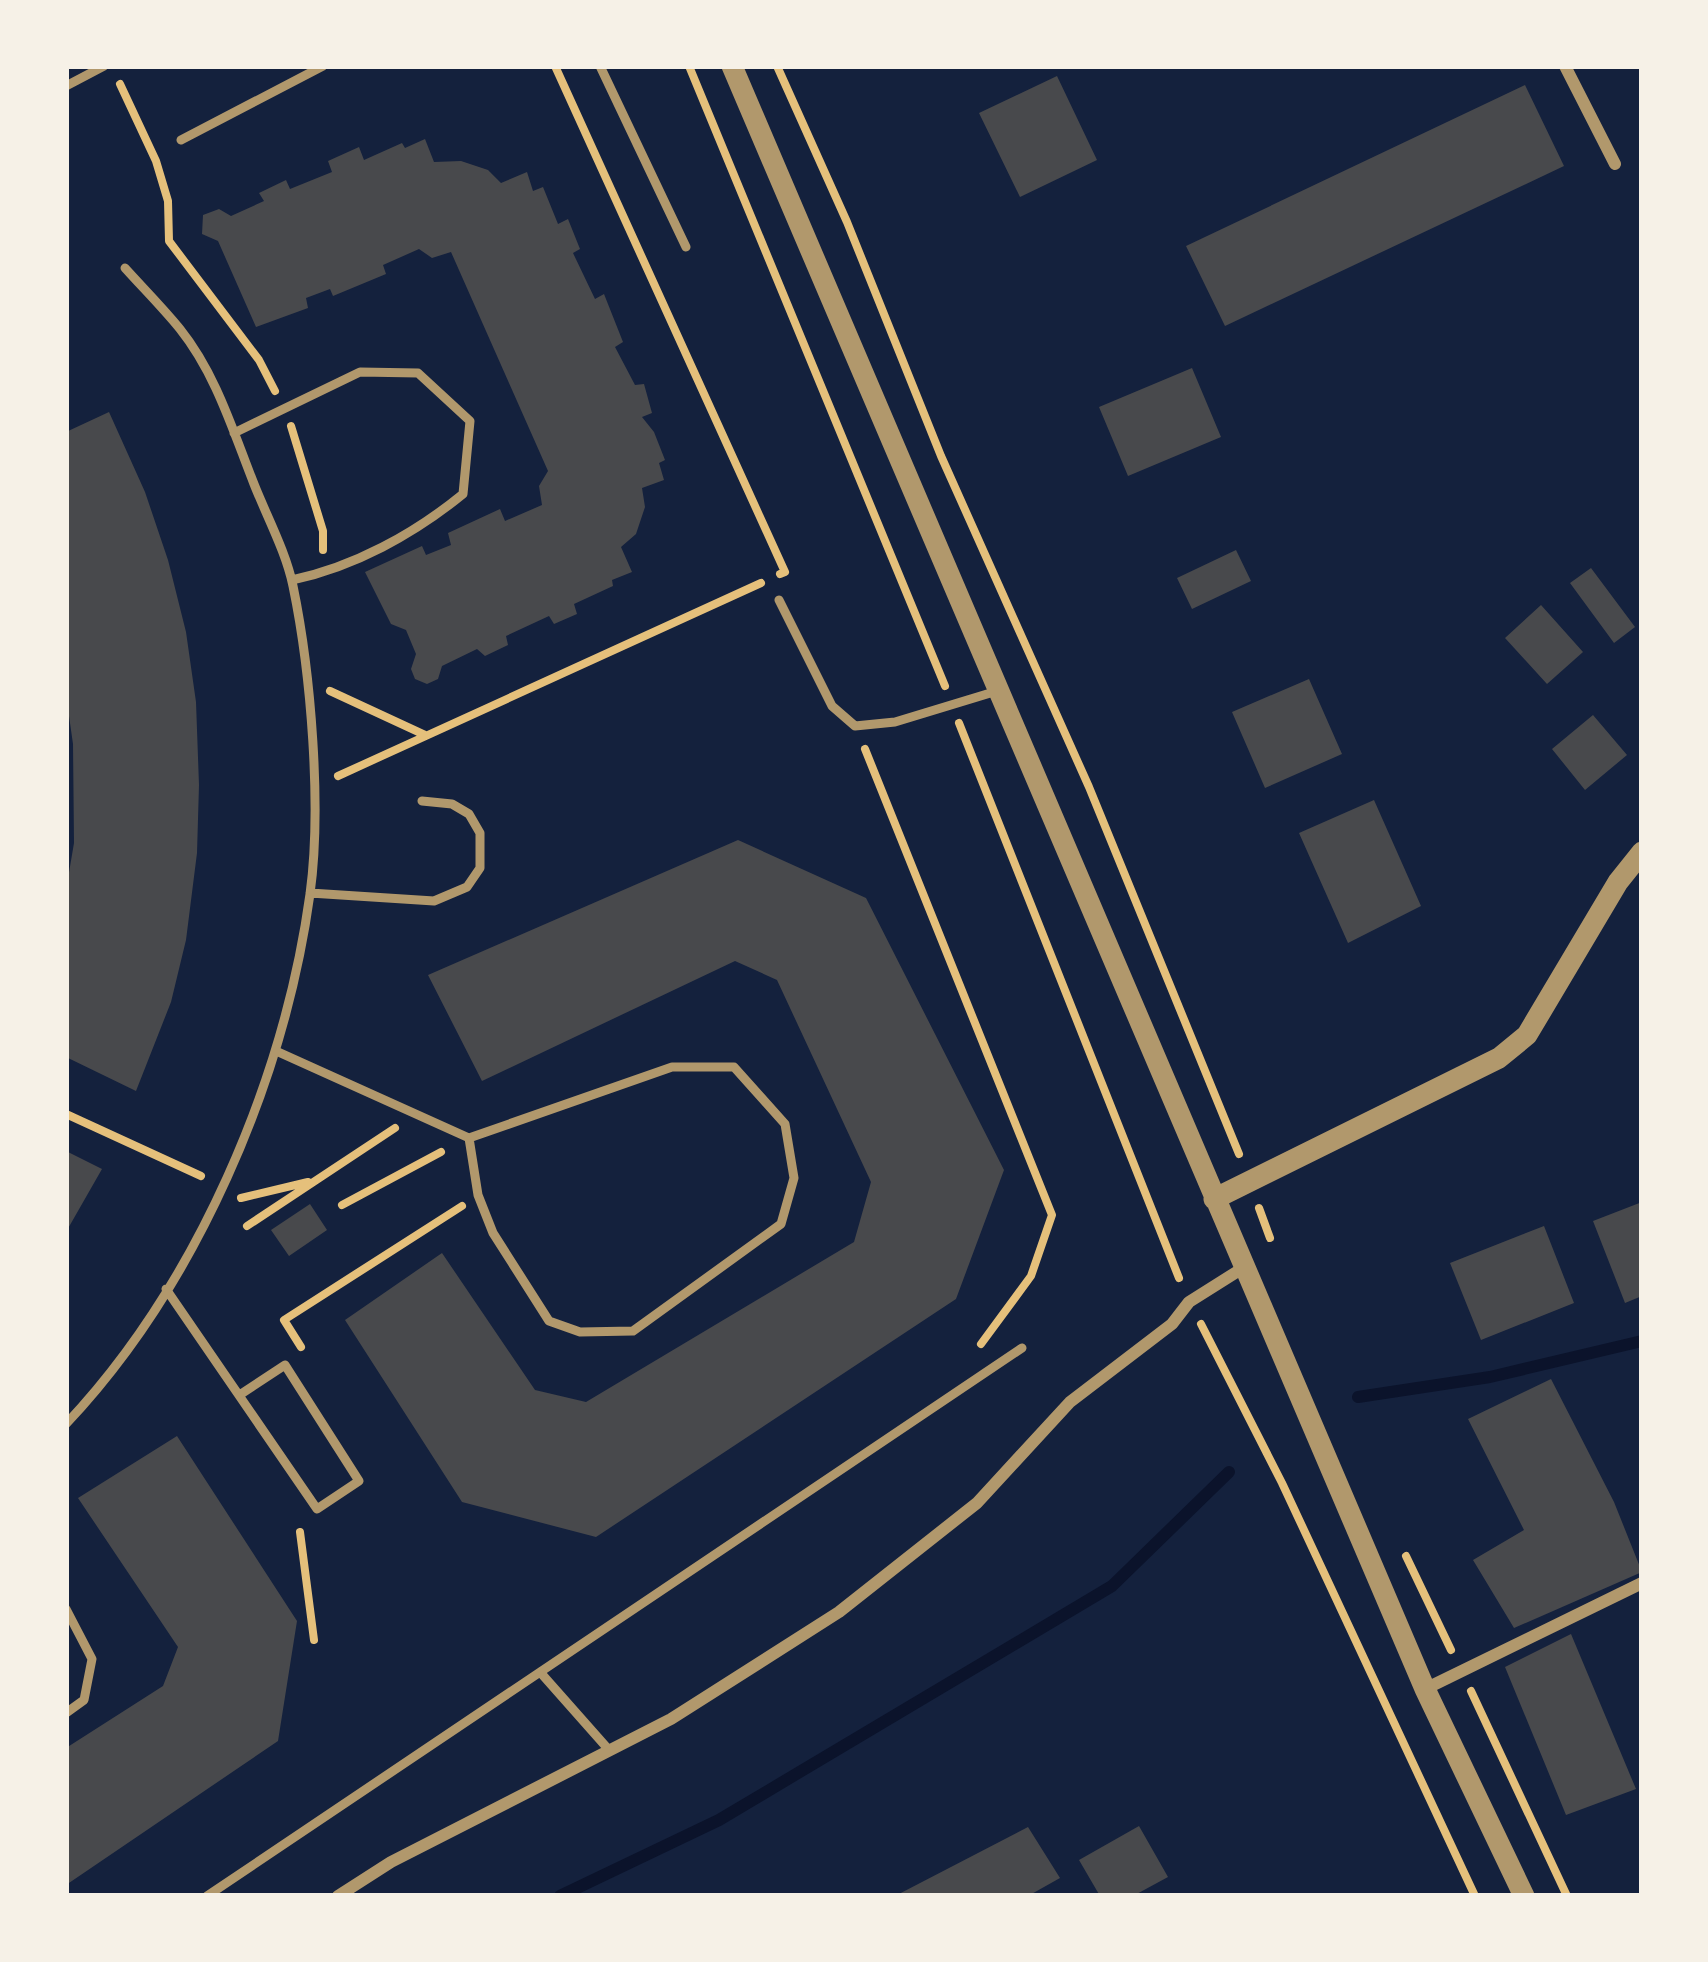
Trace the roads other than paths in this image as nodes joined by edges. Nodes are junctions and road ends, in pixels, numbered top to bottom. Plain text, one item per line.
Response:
1 (104, 66) edge
2 (323, 66) edge
3 (600, 66) edge
4 (732, 66) edge
5 (1565, 66) edge
6 (66, 86) edge
7 (181, 140) dead end
8 (1615, 164) dead end
9 (686, 247) dead end
10 (125, 268) dead end
11 (234, 433) junction
12 (292, 580) junction
13 (779, 600) dead end
14 (997, 691) junction
15 (422, 801) dead end
16 (1642, 852) edge
17 (310, 893) junction
18 (276, 1051) junction
19 (469, 1138) junction
20 (1214, 1199) junction
21 (1244, 1268) junction
22 (166, 1289) junction
23 (1022, 1348) dead end
24 (241, 1394) junction
25 (66, 1424) edge
26 (1642, 1583) edge
27 (66, 1609) edge
28 (540, 1672) junction
29 (1425, 1689) junction
30 (66, 1713) edge
31 (609, 1750) junction
32 (206, 1896) edge
33 (338, 1896) edge
34 (1524, 1896) edge

1 - 6 lane
2 - 7 lane
3 - 9 lane
4 - 14 street
5 - 8 street
10 - 11 lane
11 - 12 lane
11 - 12 lane
12 - 17 lane
13 - 14 lane
14 - 20 street
15 - 17 lane
16 - 20 street
17 - 18 lane
18 - 19 lane
18 - 22 lane
19 - 19 lane
20 - 21 street
21 - 29 street
21 - 31 street
22 - 24 lane
22 - 25 lane
23 - 28 lane
24 - 24 lane
26 - 29 street
27 - 30 lane
28 - 31 lane
28 - 32 lane
29 - 34 street
31 - 33 street

